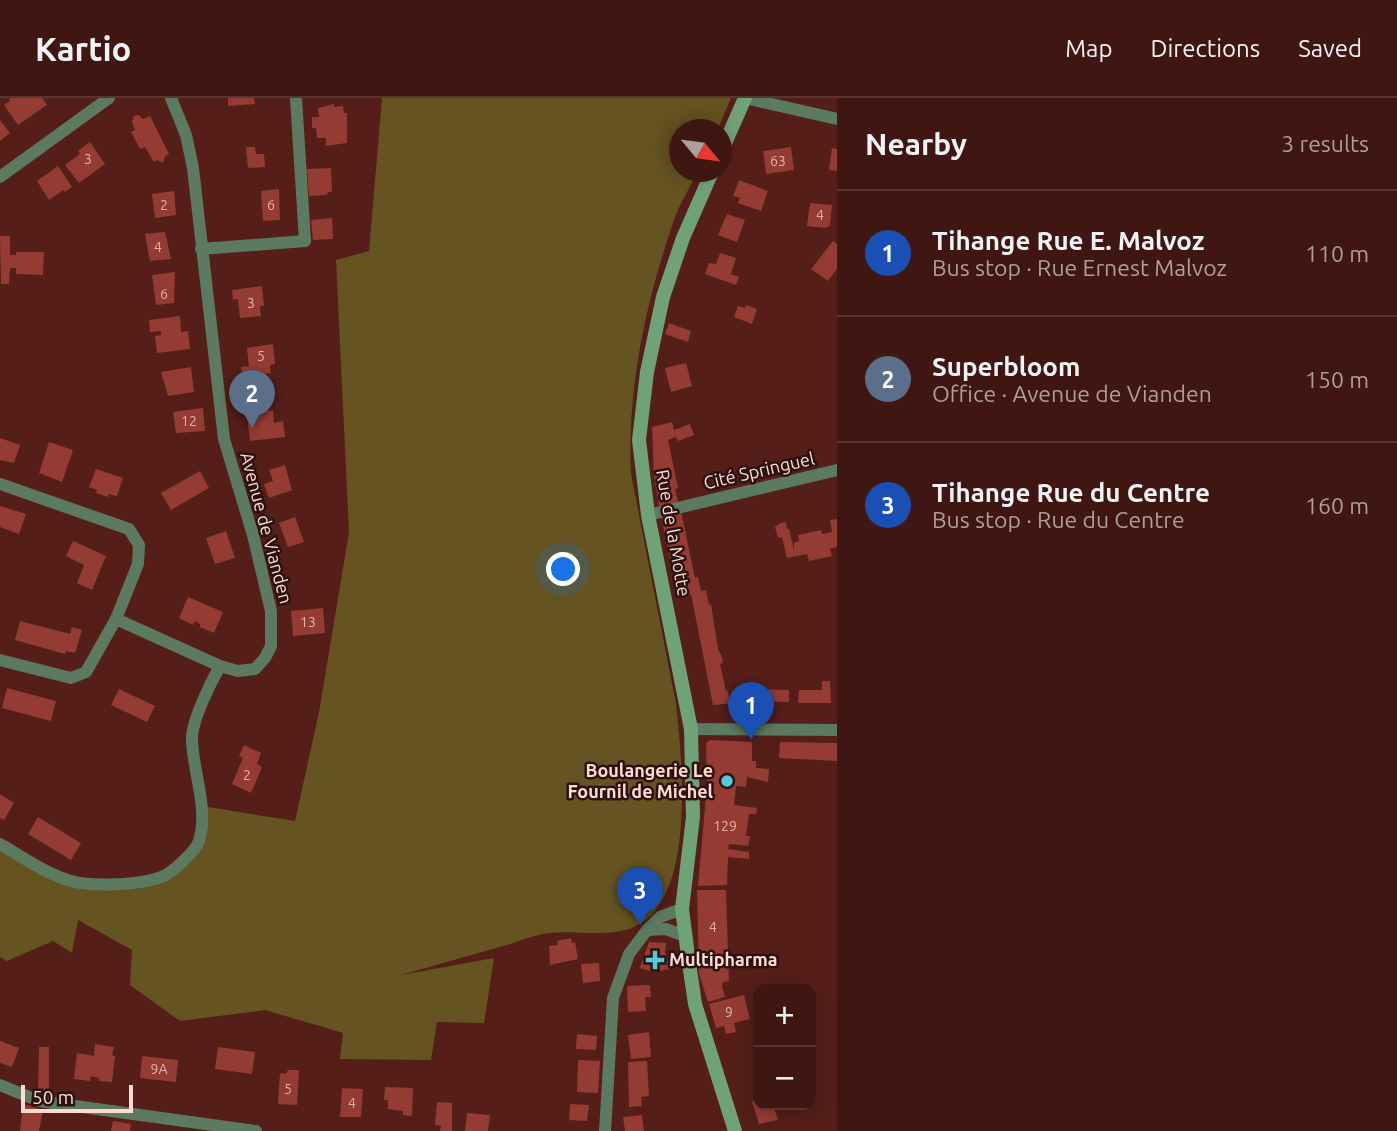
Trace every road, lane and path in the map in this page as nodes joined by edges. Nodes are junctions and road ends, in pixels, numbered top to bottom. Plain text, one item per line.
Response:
1 (109, 98) edge
2 (171, 98) edge
3 (296, 98) edge
4 (745, 98) edge
5 (837, 119) edge
6 (732, 127) edge
7 (0, 177) edge
8 (708, 182) edge
9 (201, 249) junction
10 (837, 470) edge
11 (0, 484) edge
12 (648, 515) junction
13 (116, 619) junction
14 (0, 660) edge
15 (220, 666) junction
16 (691, 729) junction
17 (837, 730) edge
18 (0, 844) edge
19 (682, 909) junction
20 (647, 930) junction
21 (685, 936) junction
22 (0, 1085) edge
23 (256, 1131) edge
24 (605, 1131) edge
25 (735, 1131) edge

1 - 7 street
2 - 9 street, Avenue de Vianden
3 - 9 street
4 - 5 street
4 - 6 street
8 - 12 street, Rue de la Motte
9 - 15 street, Avenue de Vianden
10 - 12 street, Cité Springuel
11 - 13 street
12 - 16 street, Rue de la Motte
13 - 14 street
13 - 15 street, Avenue de Vianden
15 - 18 street
16 - 17 street
16 - 19 street, Rue de la Motte
19 - 20 street
19 - 21 street, Rue de la Motte
20 - 21 street
20 - 24 street
21 - 25 street, Rue de la Motte
22 - 23 street

